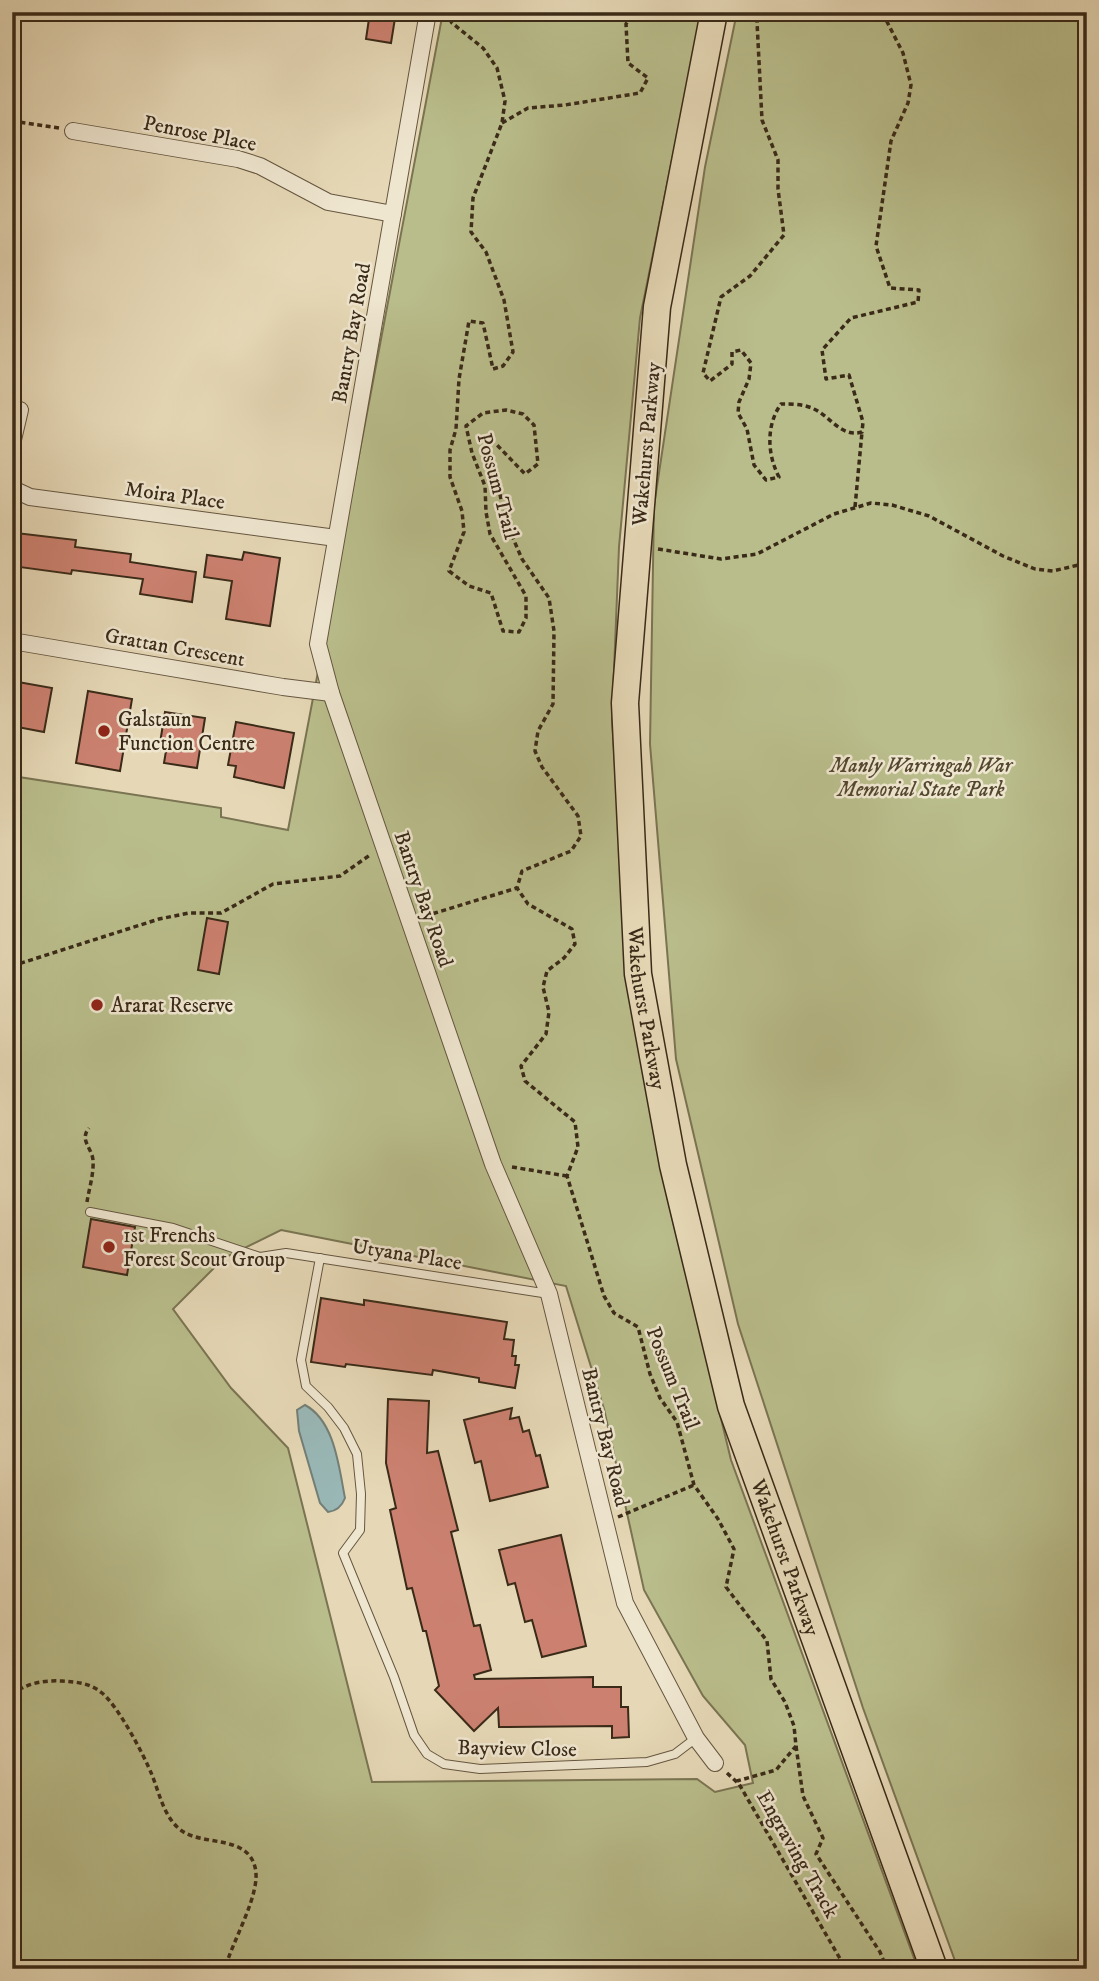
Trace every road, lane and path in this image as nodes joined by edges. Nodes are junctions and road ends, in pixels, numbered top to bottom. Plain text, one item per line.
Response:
1 (428, 12) edge
2 (445, 12) edge
3 (634, 12) edge
4 (714, 12) edge
5 (765, 12) edge
6 (882, 12) edge
7 (12, 121) edge
8 (502, 123) junction
9 (74, 131) joint
10 (393, 214) junction
11 (20, 410) dead end
12 (862, 432) junction
13 (12, 444) edge
14 (12, 484) edge
15 (855, 508) junction
16 (337, 538) junction
17 (638, 547) junction
18 (1087, 563) edge
19 (12, 641) edge
20 (331, 693) junction
21 (383, 846) junction
22 (517, 888) junction
23 (409, 921) junction
24 (12, 965) edge
25 (89, 1128) dead end
26 (493, 1164) junction
27 (566, 1176) junction
28 (90, 1212) joint
29 (320, 1258) junction
30 (549, 1294) junction
31 (694, 1485) junction
32 (605, 1522) junction
33 (12, 1695) edge
34 (696, 1738) junction
35 (796, 1746) junction
36 (715, 1763) joint
37 (737, 1781) junction
38 (225, 1969) edge
39 (846, 1969) edge
40 (887, 1969) edge
41 (934, 1969) edge

1 - 10 street, Bantry Bay Road
2 - 8 path, Possum Trail
3 - 8 path
4 - 17 main road, Wakehurst Parkway
5 - 12 path
6 - 12 path
7 - 9 path
8 - 22 path, Possum Trail
9 - 10 street, Penrose Place
10 - 16 street, Bantry Bay Road
11 - 13 street
12 - 15 path
14 - 16 street, Moira Place
15 - 17 path
15 - 18 path
16 - 20 street, Bantry Bay Road
17 - 41 main road, Wakehurst Parkway
19 - 20 street, Grattan Crescent
20 - 21 street, Bantry Bay Road
21 - 23 street, Bantry Bay Road
21 - 24 path
22 - 23 path
22 - 27 path
23 - 26 street, Bantry Bay Road
25 - 28 path
26 - 27 path
26 - 30 street, Bantry Bay Road
27 - 31 path, Possum Trail
28 - 29 lane, Utyana Place
29 - 30 lane, Utyana Place
29 - 34 lane, Bayview Close
30 - 32 street, Bantry Bay Road
31 - 32 path
31 - 35 path, Possum Trail
32 - 34 street, Bantry Bay Road
33 - 38 path
34 - 36 street, Bantry Bay Road
35 - 37 path
35 - 40 path, Possum Trail
36 - 37 path, Engraving Track
37 - 39 path, Engraving Track

